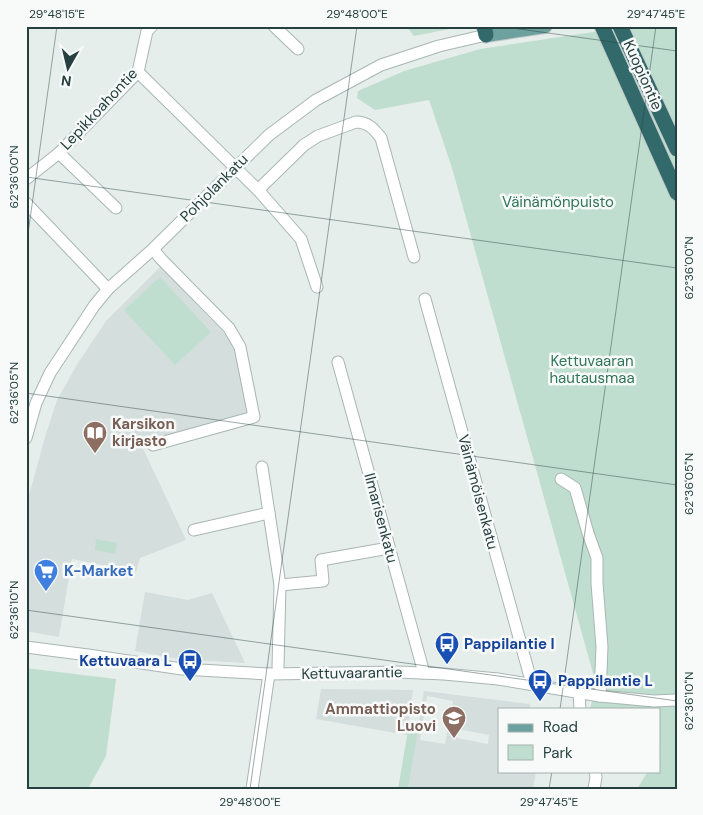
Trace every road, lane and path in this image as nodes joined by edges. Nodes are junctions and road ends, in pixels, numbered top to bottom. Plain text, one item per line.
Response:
1 (274, 26) edge
2 (545, 26) edge
3 (602, 26) edge
4 (620, 26) edge
5 (147, 28) edge
6 (485, 31) edge
7 (298, 49) dead end
8 (138, 72) junction
9 (677, 149) edge
10 (58, 153) junction
11 (235, 167) junction
12 (26, 179) edge
13 (258, 190) junction
14 (677, 193) edge
15 (26, 203) edge
16 (116, 208) dead end
17 (153, 249) junction
18 (414, 256) dead end
19 (317, 287) dead end
20 (108, 289) junction
21 (425, 299) dead end
22 (338, 362) dead end
23 (31, 402) edge
24 (26, 438) edge
25 (153, 445) dead end
26 (262, 467) dead end
27 (561, 479) dead end
28 (269, 514) junction
29 (194, 530) dead end
30 (389, 548) junction
31 (280, 585) junction
32 (26, 647) edge
33 (273, 671) junction
34 (424, 673) junction
35 (532, 684) junction
36 (579, 694) junction
37 (600, 696) junction
38 (677, 700) edge
39 (580, 708) edge
40 (595, 772) edge
41 (252, 789) edge
42 (594, 789) edge

1 - 7 street
2 - 6 main road
3 - 14 highway, Kuopiontie
4 - 9 highway, Kuopiontie
5 - 8 street, Lepikkoahontie
6 - 11 street, Pohjolankatu
8 - 10 street, Lepikkoahontie
8 - 11 street
10 - 12 street, Lepikkoahontie
10 - 16 street
11 - 13 street
11 - 17 street, Pohjolankatu
13 - 18 street
13 - 19 street
15 - 20 street
17 - 20 street, Pohjolankatu
17 - 25 street
20 - 23 street, Pohjolankatu
21 - 35 street, Väinämöisenkatu
22 - 30 street, Ilmarisenkatu
23 - 24 street, Pohjolankatu
26 - 28 street
27 - 37 street
28 - 29 street
28 - 31 street
30 - 31 street
30 - 34 street, Ilmarisenkatu
31 - 33 street
32 - 33 street, Kettuvaarantie
33 - 34 street, Kettuvaarantie
33 - 41 street
34 - 35 street, Kettuvaarantie
35 - 36 street, Kettuvaarantie
36 - 37 street, Kettuvaarantie
36 - 39 street
37 - 38 street, Kettuvaarantie
40 - 42 street

